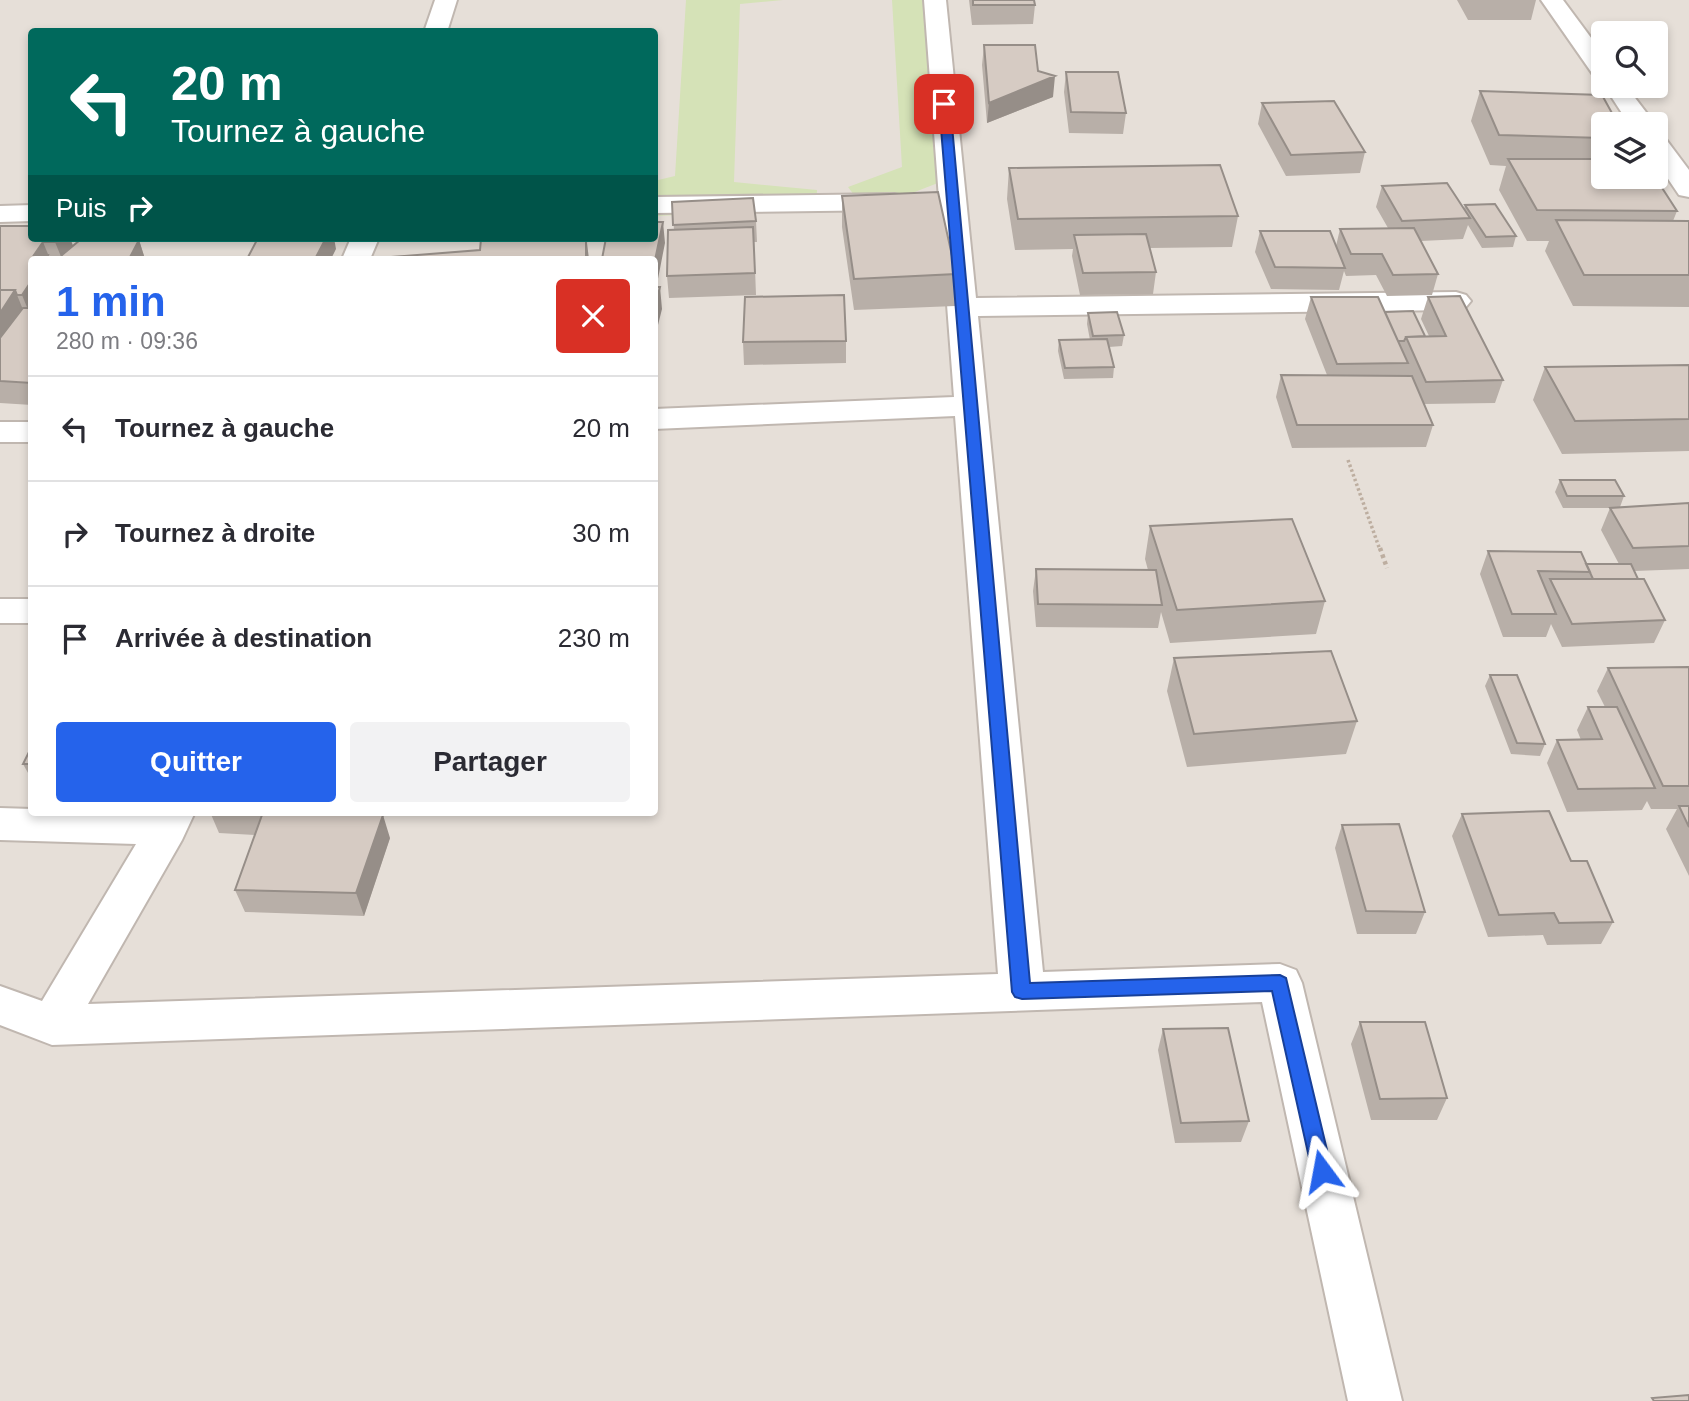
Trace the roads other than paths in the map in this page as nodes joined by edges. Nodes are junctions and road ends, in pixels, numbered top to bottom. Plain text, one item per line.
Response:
1 (446, 0) edge
2 (936, 0) edge
3 (1552, 0) edge
4 (436, 28) edge
5 (1591, 54) edge
6 (1668, 160) edge
7 (1689, 190) edge
8 (953, 201) junction
9 (658, 205) edge
10 (28, 213) edge
11 (0, 214) edge
12 (1456, 301) edge
13 (962, 307) junction
14 (971, 406) junction
15 (658, 419) edge
16 (0, 432) edge
17 (28, 432) edge
18 (0, 611) edge
19 (28, 611) edge
20 (170, 820) edge
21 (0, 824) edge
22 (1022, 992) junction
23 (0, 1005) edge
24 (52, 1025) junction
25 (1375, 1401) edge

1 - 4 street
2 - 8 street
3 - 5 street
6 - 7 street
8 - 9 street
8 - 13 street
10 - 11 street
12 - 13 street
13 - 14 street
14 - 15 street
14 - 22 street
16 - 17 street
18 - 19 street
20 - 21 street
20 - 24 street
22 - 24 street
22 - 25 street
23 - 24 street

